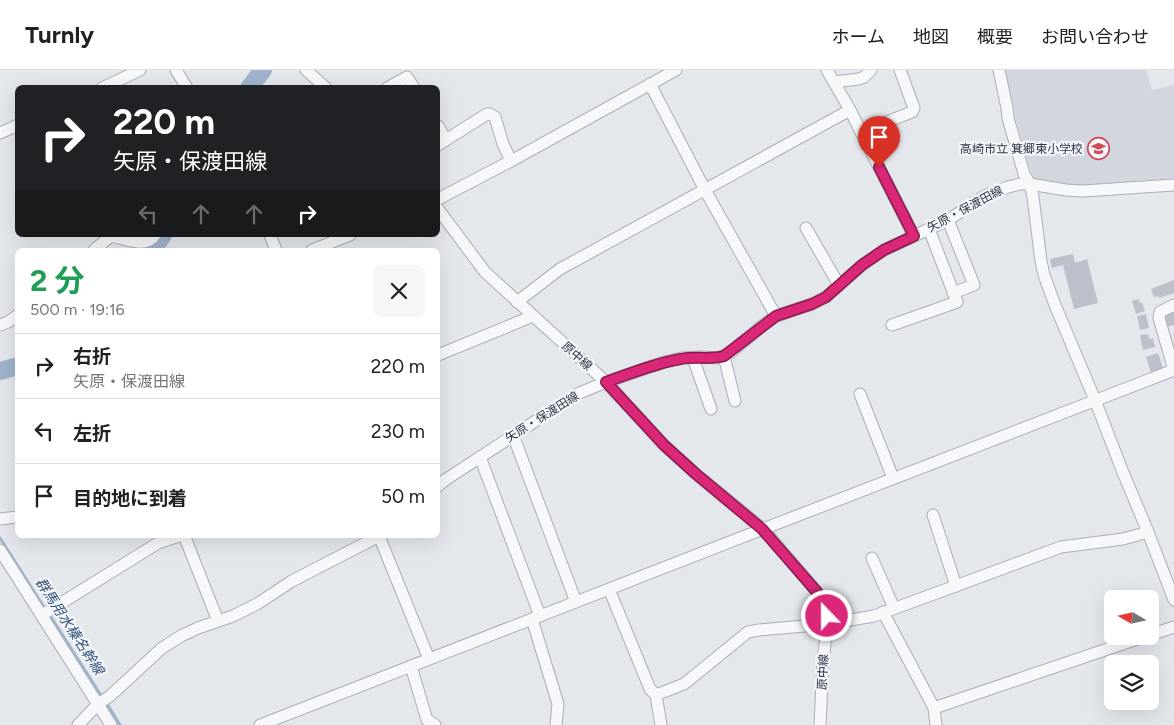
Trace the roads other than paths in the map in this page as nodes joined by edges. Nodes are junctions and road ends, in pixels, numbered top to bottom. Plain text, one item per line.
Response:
1 (140, 70) edge
2 (176, 70) edge
3 (306, 70) edge
4 (676, 70) edge
5 (827, 70) edge
6 (871, 70) edge
7 (900, 70) edge
8 (999, 70) edge
9 (834, 82) junction
10 (650, 84) junction
11 (108, 85) edge
12 (185, 85) edge
13 (323, 85) edge
14 (392, 85) edge
15 (412, 85) edge
16 (850, 110) junction
17 (15, 126) edge
18 (861, 132) junction
19 (0, 133) edge
20 (442, 143) edge
21 (511, 160) junction
22 (1030, 184) junction
23 (1174, 185) edge
24 (705, 190) junction
25 (440, 198) edge
26 (440, 212) edge
27 (948, 220) junction
28 (806, 228) dead end
29 (928, 229) junction
30 (914, 236) junction
31 (109, 237) edge
32 (119, 237) edge
33 (154, 237) edge
34 (345, 237) edge
35 (96, 248) edge
36 (317, 248) edge
37 (839, 285) junction
38 (953, 293) junction
39 (517, 302) junction
40 (1174, 305) edge
41 (533, 316) junction
42 (776, 316) junction
43 (15, 317) edge
44 (0, 325) edge
45 (892, 325) dead end
46 (440, 354) edge
47 (724, 356) junction
48 (693, 358) junction
49 (1174, 370) edge
50 (606, 382) junction
51 (860, 394) dead end
52 (1095, 400) junction
53 (735, 401) dead end
54 (711, 409) dead end
55 (513, 435) junction
56 (480, 457) junction
57 (893, 478) junction
58 (440, 484) edge
59 (933, 515) dead end
60 (15, 517) edge
61 (0, 519) edge
62 (762, 529) junction
63 (1148, 532) junction
64 (174, 538) edge
65 (184, 538) edge
66 (381, 538) edge
67 (364, 539) edge
68 (0, 550) edge
69 (872, 558) dead end
70 (956, 586) junction
71 (609, 589) junction
72 (1174, 600) edge
73 (576, 602) junction
74 (888, 610) junction
75 (42, 615) junction
76 (536, 617) junction
77 (218, 621) junction
78 (827, 624) junction
79 (1174, 627) edge
80 (1159, 632) edge
81 (1120, 645) edge
82 (429, 659) junction
83 (410, 666) junction
84 (656, 694) junction
85 (103, 700) junction
86 (934, 708) junction
87 (78, 725) edge
88 (111, 725) edge
89 (260, 725) edge
90 (435, 725) edge
91 (556, 725) edge
92 (661, 725) edge
93 (820, 725) edge
94 (936, 725) edge

1 - 11 street
2 - 12 street
3 - 13 street
4 - 10 street
5 - 9 street
6 - 9 street
7 - 18 street
8 - 22 street
9 - 16 street
10 - 21 street
10 - 24 street
14 - 15 street
16 - 18 street
16 - 24 street
17 - 19 street
18 - 30 street
20 - 21 street
21 - 25 street
22 - 23 street, 矢原・保渡田線
22 - 27 street, 矢原・保渡田線
22 - 52 street
24 - 39 street
24 - 42 street
26 - 39 street, 原中線
27 - 29 street, 矢原・保渡田線
27 - 38 street
28 - 37 street
29 - 30 street, 矢原・保渡田線
29 - 38 street
30 - 37 street, 矢原・保渡田線
31 - 35 street
32 - 33 street
34 - 36 street
37 - 42 street, 矢原・保渡田線
38 - 45 street
39 - 41 street, 原中線
40 - 49 street
41 - 46 street
41 - 50 street, 原中線
42 - 47 street, 矢原・保渡田線
43 - 44 street
47 - 48 street, 矢原・保渡田線
47 - 53 street
48 - 50 street, 矢原・保渡田線
48 - 54 street
49 - 52 street
50 - 55 street, 矢原・保渡田線
50 - 62 street, 原中線
51 - 57 street
52 - 57 street
52 - 63 street
55 - 56 street, 矢原・保渡田線
55 - 73 street
56 - 58 street, 矢原・保渡田線
56 - 76 street
57 - 62 street
59 - 70 street
60 - 61 street
62 - 71 street
62 - 78 street, 原中線
63 - 70 street
63 - 72 street
64 - 75 street
65 - 77 street
66 - 82 street
67 - 77 street
68 - 75 street
69 - 74 street
70 - 74 street
71 - 73 street
71 - 84 street
73 - 76 street
74 - 78 street
74 - 86 street
75 - 85 street
76 - 82 street
76 - 91 street
77 - 85 street
78 - 84 street
78 - 93 street, 原中線
79 - 80 street
81 - 86 street
82 - 83 street
83 - 89 street
83 - 90 street
84 - 92 street
85 - 87 street
85 - 88 street
86 - 94 street

